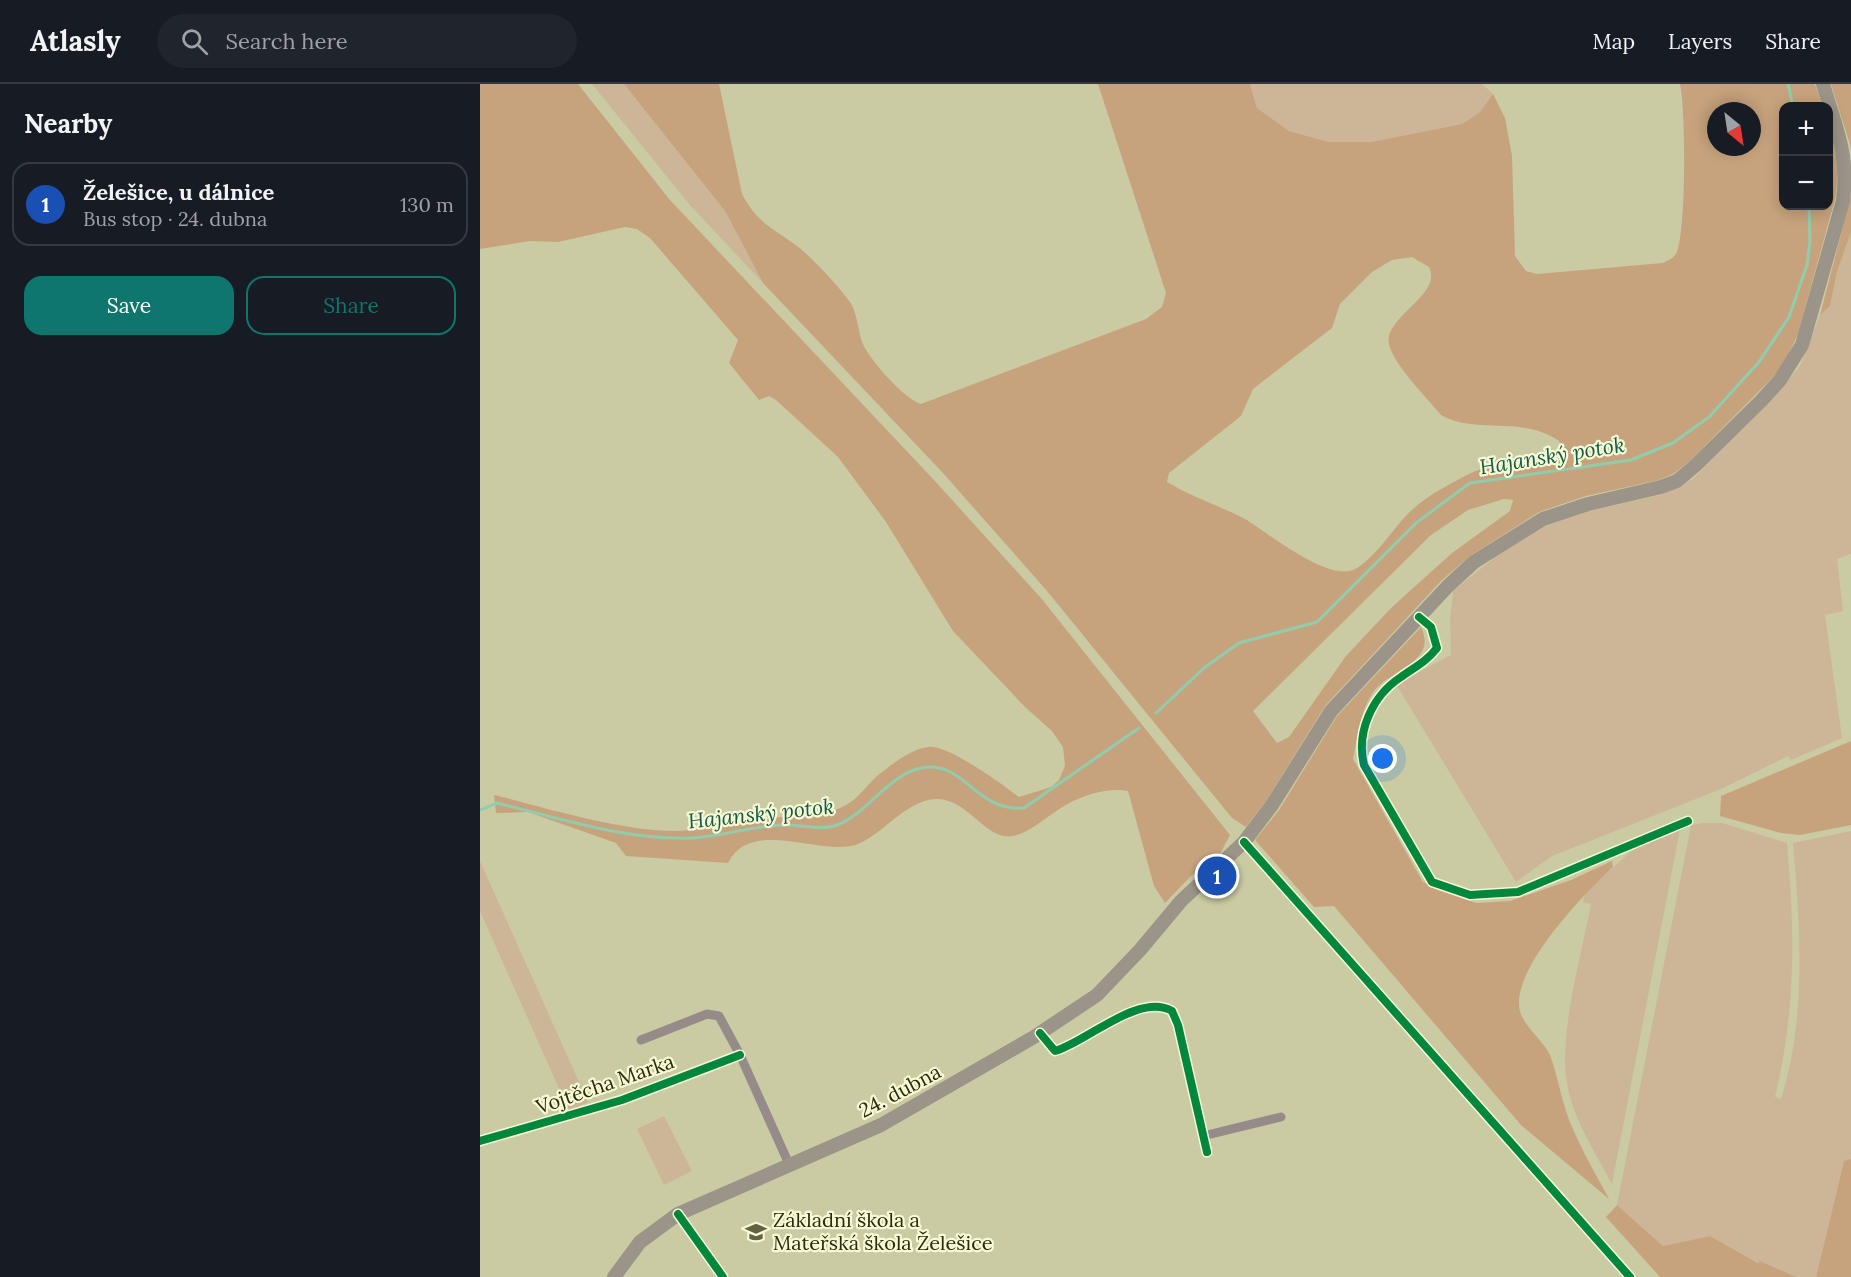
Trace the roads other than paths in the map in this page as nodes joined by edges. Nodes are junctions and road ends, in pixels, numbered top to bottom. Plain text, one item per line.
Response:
1 (1823, 84) edge
2 (1419, 617) junction
3 (1688, 821) dead end
4 (1244, 842) junction
5 (1040, 1033) junction
6 (641, 1040) dead end
7 (740, 1055) junction
8 (1281, 1117) dead end
9 (1203, 1136) junction
10 (480, 1141) edge
11 (1207, 1152) dead end
12 (789, 1164) junction
13 (678, 1214) junction
14 (614, 1277) edge
15 (723, 1277) edge
16 (1630, 1277) edge

1 - 2 main road, 24. dubna
2 - 3 street
2 - 4 main road, 24. dubna
4 - 5 main road, 24. dubna
4 - 16 street
5 - 9 street
5 - 12 main road, 24. dubna
6 - 7 street, Vojtěcha Marka
7 - 10 street, Vojtěcha Marka
7 - 12 street, Vojtěcha Marka
8 - 9 street
9 - 11 street
12 - 13 main road, 24. dubna
13 - 14 main road, 24. dubna
13 - 15 street

